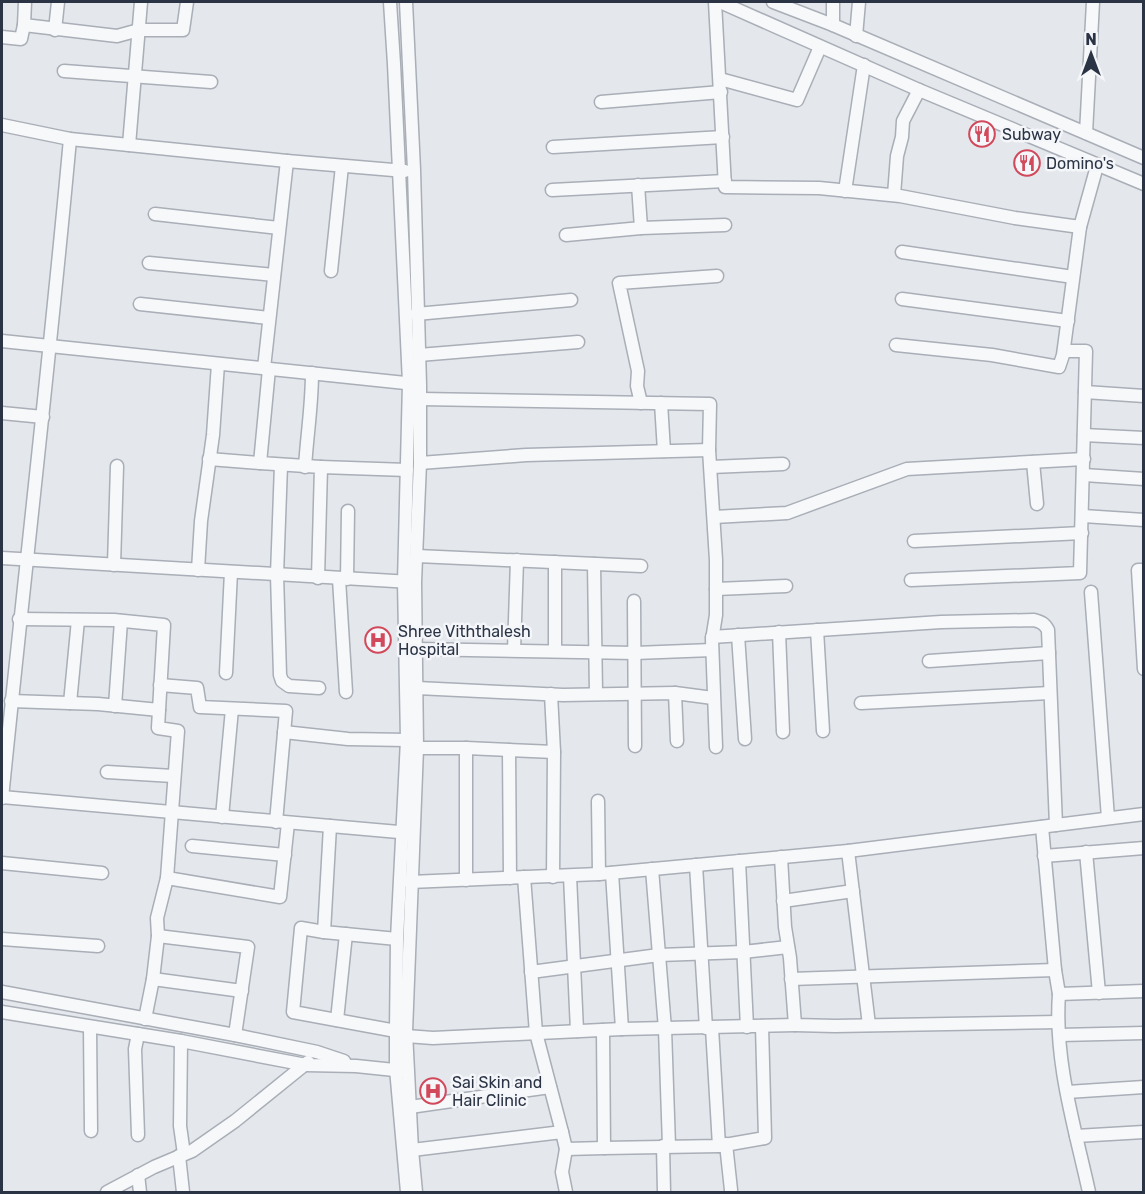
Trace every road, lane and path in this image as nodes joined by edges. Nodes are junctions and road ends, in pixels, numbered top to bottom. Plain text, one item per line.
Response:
1 (25, 2) edge
2 (58, 2) edge
3 (141, 2) edge
4 (187, 2) edge
5 (390, 2) edge
6 (406, 2) edge
7 (717, 2) edge
8 (773, 2) edge
9 (833, 2) edge
10 (859, 2) edge
11 (1093, 2) edge
12 (24, 25) junction
13 (833, 25) junction
14 (55, 30) junction
15 (139, 30) junction
16 (856, 36) junction
17 (2, 37) edge
18 (820, 47) junction
19 (864, 65) junction
20 (64, 71) dead end
21 (134, 77) junction
22 (720, 79) junction
23 (211, 82) dead end
24 (919, 90) junction
25 (721, 92) junction
26 (601, 102) dead end
27 (2, 126) edge
28 (1086, 133) junction
29 (723, 137) junction
30 (70, 139) junction
31 (129, 145) junction
32 (553, 147) dead end
33 (1143, 158) edge
34 (287, 161) junction
35 (342, 166) junction
36 (1097, 166) junction
37 (414, 170) junction
38 (399, 171) junction
39 (725, 181) junction
40 (1143, 184) edge
41 (638, 185) junction
42 (552, 190) dead end
43 (845, 191) junction
44 (894, 195) junction
45 (155, 214) dead end
46 (725, 225) dead end
47 (1080, 227) junction
48 (279, 228) junction
49 (641, 228) junction
50 (566, 235) dead end
51 (902, 252) dead end
52 (149, 262) dead end
53 (331, 271) dead end
54 (274, 275) junction
55 (717, 276) dead end
56 (1073, 277) junction
57 (902, 299) dead end
58 (571, 300) dead end
59 (140, 304) dead end
60 (416, 314) junction
61 (269, 318) junction
62 (1068, 321) junction
63 (2, 341) edge
64 (578, 342) dead end
65 (896, 345) dead end
66 (51, 346) junction
67 (1064, 351) junction
68 (419, 355) junction
69 (218, 364) junction
70 (266, 368) junction
71 (312, 373) junction
72 (414, 384) junction
73 (1085, 392) junction
74 (1143, 396) edge
75 (420, 399) junction
76 (641, 403) junction
77 (661, 403) junction
78 (2, 413) edge
79 (42, 417) junction
80 (1084, 435) junction
81 (1143, 438) edge
82 (709, 450) junction
83 (663, 451) junction
84 (209, 459) junction
85 (1084, 459) junction
86 (1033, 462) junction
87 (260, 463) junction
88 (420, 463) junction
89 (783, 464) dead end
90 (281, 465) junction
91 (117, 466) dead end
92 (305, 466) junction
93 (321, 467) junction
94 (711, 467) junction
95 (406, 470) junction
96 (1084, 475) junction
97 (1143, 479) edge
98 (1037, 504) dead end
99 (348, 511) dead end
100 (1083, 516) junction
101 (714, 517) junction
102 (1143, 520) edge
103 (1082, 533) junction
104 (914, 542) dead end
105 (417, 556) junction
106 (2, 558) edge
107 (25, 559) junction
108 (517, 560) junction
109 (555, 562) junction
110 (594, 564) junction
111 (114, 565) junction
112 (640, 566) dead end
113 (198, 570) junction
114 (1143, 570) edge
115 (231, 572) junction
116 (278, 575) junction
117 (318, 578) junction
118 (343, 579) junction
119 (911, 580) dead end
120 (409, 582) junction
121 (786, 586) dead end
122 (716, 589) junction
123 (1091, 592) dead end
124 (634, 601) dead end
125 (1142, 611) edge
126 (19, 619) junction
127 (78, 620) junction
128 (120, 621) junction
129 (817, 630) junction
130 (779, 632) junction
131 (738, 635) junction
132 (712, 637) junction
133 (415, 649) junction
134 (514, 650) junction
135 (712, 650) junction
136 (555, 651) junction
137 (594, 652) junction
138 (635, 653) junction
139 (1049, 653) junction
140 (1143, 657) edge
141 (929, 661) dead end
142 (1143, 669) edge
143 (226, 673) dead end
144 (160, 685) junction
145 (319, 688) dead end
146 (417, 688) junction
147 (346, 692) dead end
148 (635, 692) junction
149 (596, 693) junction
150 (675, 693) junction
151 (1050, 693) junction
152 (551, 694) junction
153 (713, 698) junction
154 (11, 701) junction
155 (70, 703) junction
156 (861, 703) dead end
157 (115, 706) junction
158 (232, 709) junction
159 (159, 710) junction
160 (823, 731) dead end
161 (284, 732) junction
162 (783, 732) dead end
163 (407, 740) junction
164 (745, 740) dead end
165 (677, 741) dead end
166 (635, 746) dead end
167 (716, 747) dead end
168 (417, 748) junction
169 (466, 748) junction
170 (509, 750) junction
171 (554, 752) junction
172 (107, 772) dead end
173 (173, 776) junction
174 (2, 797) edge
175 (598, 801) dead end
176 (171, 812) junction
177 (1143, 813) edge
178 (222, 817) junction
179 (1108, 818) junction
180 (282, 822) junction
181 (1056, 825) junction
182 (330, 826) junction
183 (1042, 827) junction
184 (408, 833) junction
185 (192, 846) dead end
186 (1143, 848) edge
187 (848, 851) junction
188 (1086, 852) junction
189 (285, 855) junction
190 (1044, 856) junction
191 (781, 857) junction
192 (739, 861) junction
193 (2, 863) edge
194 (696, 865) junction
195 (652, 869) junction
196 (102, 873) dead end
197 (606, 874) junction
198 (570, 876) junction
199 (524, 877) junction
200 (554, 877) junction
201 (167, 878) junction
202 (510, 878) junction
203 (466, 879) junction
204 (410, 882) junction
205 (853, 891) junction
206 (783, 901) junction
207 (324, 932) junction
208 (346, 934) junction
209 (158, 936) junction
210 (2, 939) edge
211 (397, 939) junction
212 (98, 946) dead end
213 (788, 947) junction
214 (743, 952) junction
215 (701, 953) junction
216 (659, 955) junction
217 (617, 960) junction
218 (574, 965) junction
219 (1055, 970) junction
220 (531, 972) junction
221 (863, 975) junction
222 (153, 979) junction
223 (791, 979) junction
224 (242, 991) junction
225 (1143, 991) edge
226 (2, 992) edge
227 (1099, 993) junction
228 (1059, 994) junction
229 (2, 1012) edge
230 (145, 1019) junction
231 (337, 1020) junction
232 (795, 1025) junction
233 (869, 1025) junction
234 (762, 1026) junction
235 (90, 1027) junction
236 (747, 1027) junction
237 (709, 1028) junction
238 (1059, 1028) junction
239 (622, 1029) junction
240 (665, 1029) junction
241 (603, 1030) junction
242 (577, 1031) junction
243 (401, 1033) junction
244 (536, 1033) junction
245 (1143, 1033) edge
246 (138, 1034) junction
247 (235, 1035) junction
248 (181, 1041) junction
249 (317, 1052) junction
250 (306, 1065) junction
251 (356, 1066) junction
252 (396, 1069) junction
253 (409, 1072) junction
254 (550, 1087) junction
255 (1143, 1087) edge
256 (1066, 1092) junction
257 (410, 1107) junction
258 (91, 1131) dead end
259 (562, 1132) junction
260 (1143, 1132) edge
261 (138, 1135) dead end
262 (1076, 1136) junction
263 (723, 1145) junction
264 (666, 1146) junction
265 (604, 1148) junction
266 (566, 1149) junction
267 (412, 1150) junction
268 (182, 1155) junction
269 (138, 1175) junction
270 (731, 1190) dead end
271 (107, 1192) edge
272 (140, 1192) edge
273 (183, 1192) edge
274 (407, 1192) edge
275 (416, 1192) edge
276 (567, 1192) edge
277 (664, 1192) edge
278 (1089, 1192) edge

1 - 12 street
2 - 14 street
3 - 15 street
4 - 15 street
5 - 38 street
6 - 37 street
7 - 18 street
7 - 22 street
8 - 13 street
9 - 13 street
10 - 16 street
11 - 28 street
12 - 14 street
12 - 17 street
13 - 16 street
14 - 15 street
15 - 21 street
16 - 28 street
18 - 19 street
18 - 22 street
19 - 24 street
19 - 43 street
20 - 21 street
21 - 23 street
21 - 31 street
22 - 25 street
24 - 36 street
24 - 44 street
25 - 26 street
25 - 29 street
27 - 30 street
28 - 33 street
29 - 32 street
29 - 39 street
30 - 31 street
30 - 66 street
31 - 34 street
34 - 35 street
34 - 48 street
35 - 38 street
35 - 53 street
36 - 40 street
36 - 47 street
37 - 38 street
37 - 60 street
38 - 72 street
39 - 41 street
39 - 43 street
41 - 42 street
41 - 49 street
43 - 44 street
44 - 47 street
45 - 48 street
46 - 49 street
47 - 56 street
48 - 54 street
49 - 50 street
51 - 56 street
52 - 54 street
54 - 61 street
55 - 76 street
56 - 62 street
57 - 62 street
58 - 60 street
59 - 61 street
60 - 68 street
61 - 70 street
62 - 67 street
63 - 66 street
64 - 68 street
65 - 67 street
66 - 69 street
66 - 79 street
67 - 73 street
68 - 72 street
69 - 70 street
69 - 84 street
70 - 71 street
70 - 87 street
71 - 72 street
71 - 92 street
72 - 75 street
72 - 95 street
73 - 74 street
73 - 80 street
75 - 76 street
75 - 88 street
76 - 77 street
77 - 82 street
77 - 83 street
78 - 79 street
79 - 107 street
80 - 81 street
80 - 85 street
82 - 83 street
82 - 94 street
83 - 88 street
84 - 87 street
84 - 113 street
85 - 86 street
85 - 96 street
86 - 98 street
86 - 101 street
87 - 90 street
88 - 105 street
89 - 94 street
90 - 92 street
90 - 116 street
91 - 111 street
92 - 93 street
93 - 95 street
93 - 117 street
94 - 101 street
95 - 120 street
96 - 97 street
96 - 100 street
99 - 118 street
100 - 102 street
100 - 103 street
101 - 122 street
103 - 104 street
103 - 119 street
105 - 108 street
105 - 120 street
106 - 107 street
107 - 111 street
107 - 126 street
108 - 109 street
108 - 134 street
109 - 110 street
109 - 136 street
110 - 112 street
110 - 137 street
111 - 113 street
113 - 115 street
114 - 125 street
115 - 116 street
115 - 143 street
116 - 117 street
116 - 145 street
117 - 118 street
118 - 120 street
118 - 147 street
120 - 133 street
120 - 163 street
121 - 122 street
122 - 132 street
123 - 179 street
124 - 138 street
125 - 140 street
126 - 127 street
126 - 154 street
127 - 128 street
127 - 155 street
128 - 144 street
128 - 157 street
129 - 130 street
129 - 139 street
129 - 160 street
130 - 131 street
130 - 162 street
131 - 132 street
131 - 164 street
132 - 135 street
133 - 134 street
133 - 146 street
134 - 136 street
135 - 138 street
135 - 153 street
136 - 137 street
137 - 138 street
137 - 149 street
138 - 148 street
139 - 141 street
139 - 151 street
140 - 142 street
144 - 158 street
144 - 159 street
146 - 152 street
146 - 168 street
148 - 149 street
148 - 150 street
148 - 166 street
149 - 152 street
150 - 153 street
150 - 165 street
151 - 156 street
151 - 181 street
152 - 171 street
153 - 167 street
154 - 155 street
154 - 174 street
155 - 157 street
157 - 159 street
158 - 161 street
158 - 178 street
159 - 173 street
161 - 163 street
161 - 180 street
163 - 184 street
168 - 169 street
168 - 184 street
169 - 170 street
169 - 203 street
170 - 171 street
170 - 202 street
171 - 200 street
172 - 173 street
173 - 176 street
174 - 176 street
175 - 197 street
176 - 178 street
176 - 201 street
177 - 179 street
178 - 180 street
179 - 181 street
180 - 182 street
180 - 189 street
181 - 183 street
182 - 184 street
182 - 207 street
183 - 187 street
183 - 190 street
184 - 204 street
184 - 211 street
185 - 189 street
186 - 188 street
187 - 191 street
187 - 205 street
188 - 190 street
188 - 227 street
189 - 201 street
190 - 219 street
191 - 192 street
191 - 206 street
192 - 194 street
192 - 214 street
193 - 196 street
194 - 195 street
194 - 215 street
195 - 197 street
195 - 216 street
197 - 198 street
197 - 217 street
198 - 200 street
198 - 218 street
199 - 200 street
199 - 202 street
199 - 220 street
201 - 209 street
202 - 203 street
203 - 204 street
204 - 243 street
205 - 206 street
205 - 221 street
206 - 213 street
207 - 208 street
207 - 231 street
208 - 211 street
208 - 231 street
209 - 222 street
209 - 224 street
210 - 212 street
211 - 243 street
213 - 214 street
213 - 223 street
214 - 215 street
214 - 236 street
215 - 216 street
215 - 237 street
216 - 217 street
216 - 240 street
217 - 218 street
217 - 239 street
218 - 220 street
218 - 242 street
219 - 221 street
219 - 228 street
220 - 244 street
221 - 223 street
221 - 233 street
222 - 224 street
222 - 230 street
223 - 232 street
224 - 247 street
225 - 227 street
226 - 230 street
227 - 228 street
228 - 238 street
229 - 235 street
230 - 247 street
231 - 243 street
232 - 233 street
232 - 234 street
233 - 238 street
234 - 236 street
234 - 263 street
235 - 246 street
235 - 258 street
236 - 237 street
237 - 240 street
237 - 263 street
238 - 245 street
238 - 256 street
239 - 240 street
239 - 241 street
240 - 264 street
241 - 242 street
241 - 265 street
242 - 244 street
243 - 244 street
243 - 252 street
243 - 253 street
244 - 254 street
246 - 248 street
246 - 261 street
247 - 249 street
248 - 250 street
248 - 268 street
249 - 250 street
249 - 251 street
250 - 251 street
250 - 268 street
251 - 252 street
252 - 253 street
252 - 274 street
253 - 257 street
254 - 257 street
254 - 259 street
255 - 256 street
256 - 262 street
257 - 267 street
259 - 266 street
259 - 267 street
260 - 262 street
262 - 278 street
263 - 264 street
263 - 270 street
264 - 265 street
264 - 277 street
265 - 266 street
266 - 276 street
267 - 275 street
268 - 269 street
268 - 273 street
269 - 271 street
269 - 272 street

